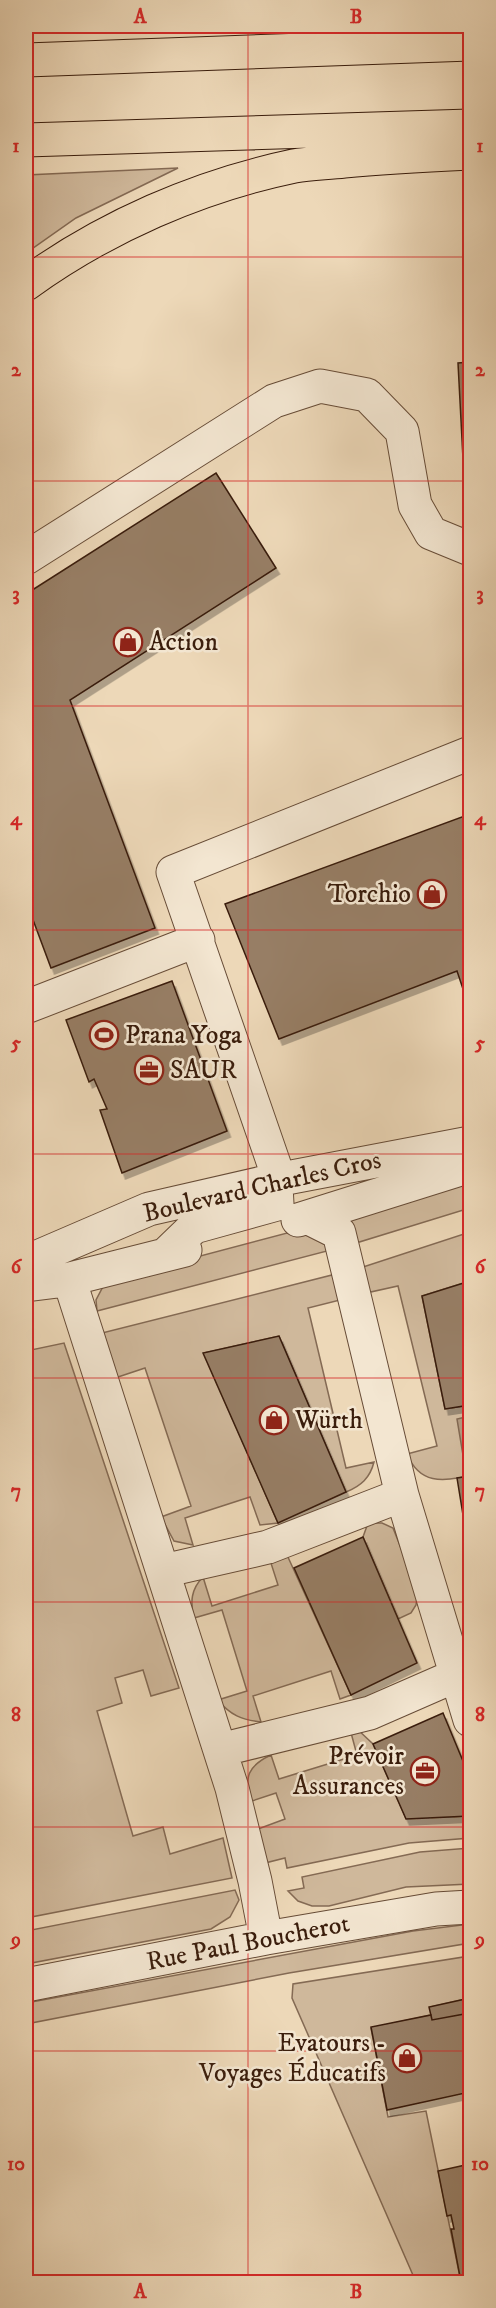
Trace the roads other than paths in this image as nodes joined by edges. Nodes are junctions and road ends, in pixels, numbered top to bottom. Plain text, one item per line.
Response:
1 (471, 44) edge
2 (26, 60) edge
3 (471, 126) edge
4 (26, 140) edge
5 (471, 153) edge
6 (26, 284) edge
7 (471, 549) edge
8 (26, 558) edge
9 (471, 753) edge
10 (198, 940) junction
11 (26, 1006) edge
12 (471, 1143) edge
13 (471, 1166) edge
14 (276, 1180) junction
15 (309, 1218) junction
16 (165, 1255) junction
17 (26, 1262) edge
18 (66, 1280) junction
19 (26, 1285) edge
20 (402, 1495) junction
21 (163, 1571) junction
22 (457, 1675) junction
23 (471, 1720) edge
24 (220, 1750) junction
25 (471, 1907) edge
26 (266, 1938) junction
27 (26, 1985) edge

1 - 2 highway
3 - 4 highway
5 - 6 highway
7 - 8 street
9 - 10 street
10 - 11 street
10 - 14 street
12 - 14 street, Boulevard Charles Cros
13 - 15 street, Boulevard Charles Cros
14 - 16 street
14 - 17 street, Boulevard Charles Cros
15 - 16 street, Boulevard Charles Cros
15 - 20 street
16 - 18 street, Boulevard Charles Cros
18 - 19 street, Boulevard Charles Cros
18 - 21 street
20 - 21 street
20 - 22 street
21 - 24 street
22 - 23 street
22 - 24 street
24 - 26 street
25 - 26 street, Rue Paul Boucherot
26 - 27 street, Rue Paul Boucherot

